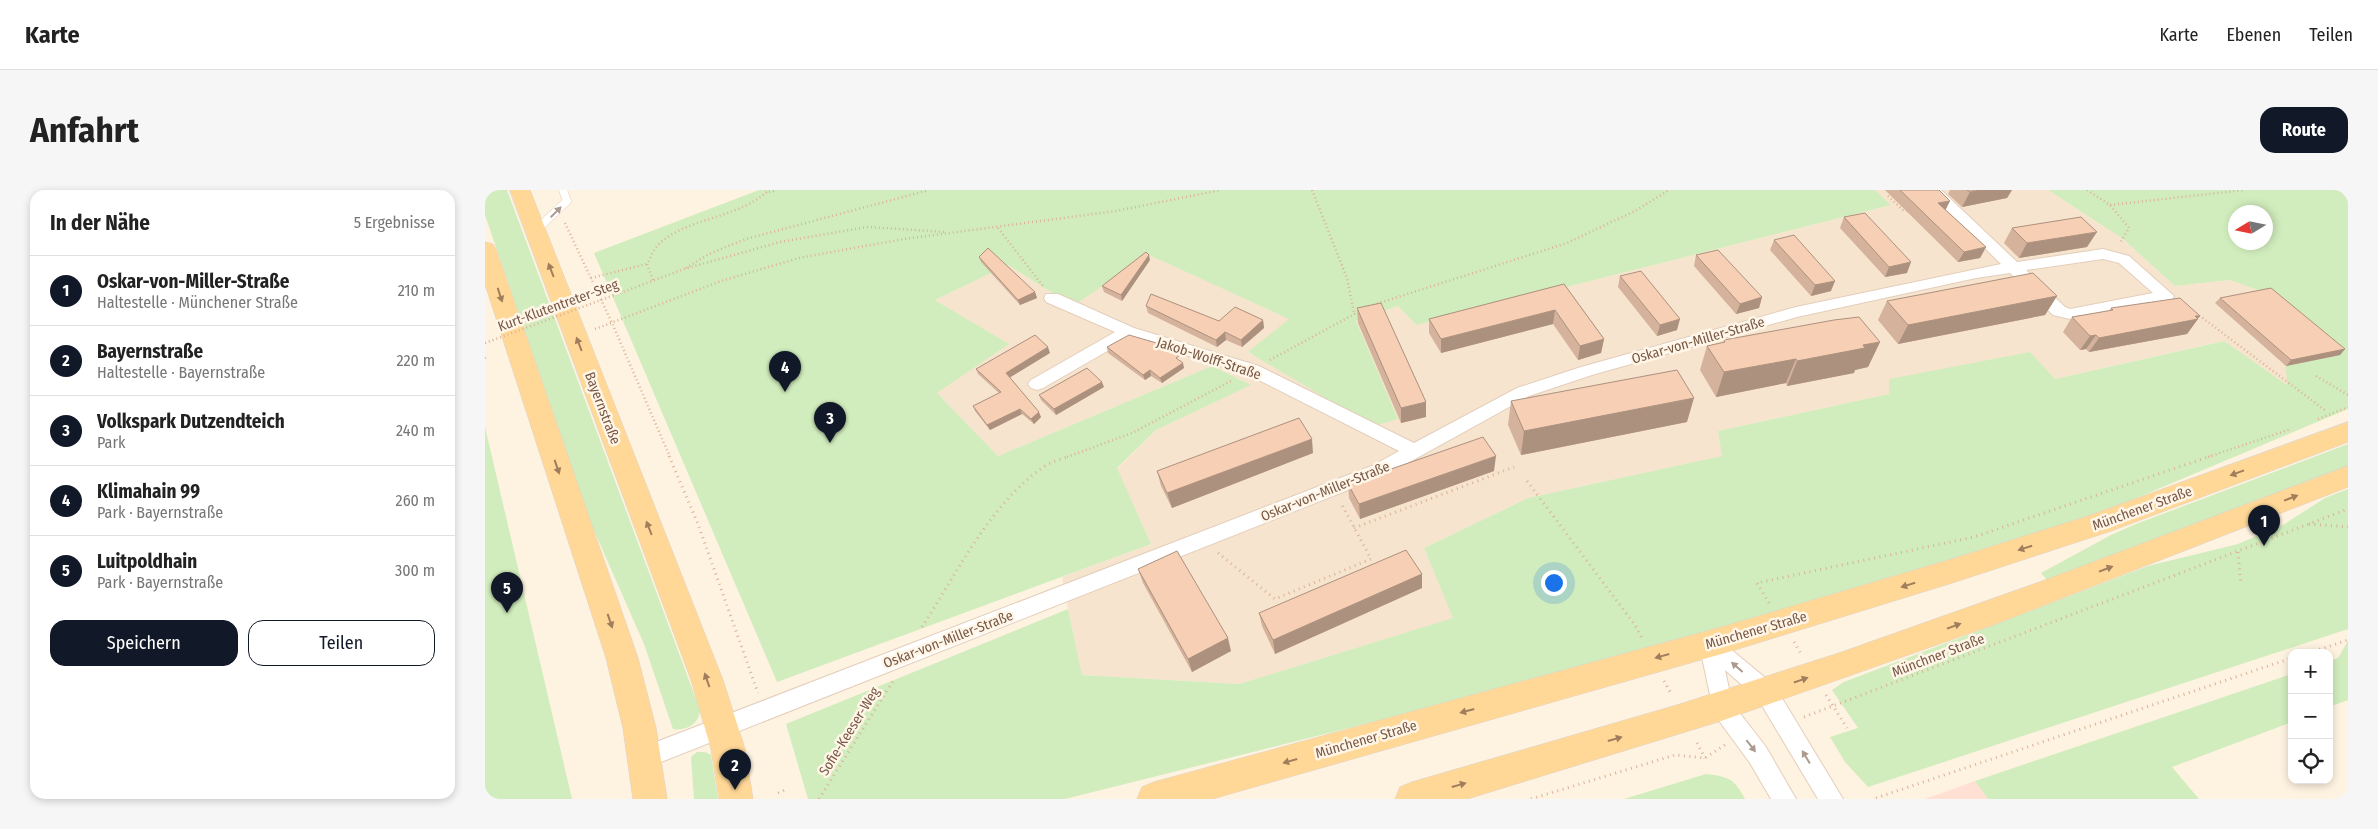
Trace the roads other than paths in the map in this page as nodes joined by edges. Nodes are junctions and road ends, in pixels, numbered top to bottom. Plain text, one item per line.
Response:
1 (520, 190) edge
2 (563, 190) edge
3 (1933, 190) edge
4 (535, 230) junction
5 (485, 249) edge
6 (2014, 267) junction
7 (2165, 296) joint
8 (1052, 298) road end
9 (1128, 332) junction
10 (1037, 384) dead end
11 (2348, 432) edge
12 (1416, 452) junction
13 (2348, 476) edge
14 (1709, 643) junction
15 (1765, 692) junction
16 (1722, 707) junction
17 (764, 710) joint
18 (721, 726) junction
19 (646, 757) junction
20 (650, 799) edge
21 (736, 799) edge
22 (1154, 799) edge
23 (1413, 799) edge
24 (1783, 799) edge
25 (1831, 799) edge

1 - 4 main road, Bayernstraße
4 -> 2 lane
3 - 6 street
18 -> 4 main road, Bayernstraße
5 -> 19 main road
6 - 7 street
6 - 7 street
6 - 12 street, Oskar-von-Miller-Straße
8 - 9 street, Jakob-Wolff-Straße
9 - 10 street
9 - 12 street, Jakob-Wolff-Straße
11 -> 14 main road, Münchener Straße
12 - 17 street, Oskar-von-Miller-Straße
15 -> 13 main road
15 -> 14 street
14 - 16 street
14 -> 22 main road, Münchener Straße
15 - 16 main road
25 -> 15 street
23 -> 16 main road
16 -> 24 street
17 - 18 street, Oskar-von-Miller-Straße
18 - 19 street, Oskar-von-Miller-Straße
18 - 21 main road, Bayernstraße
19 - 20 main road

